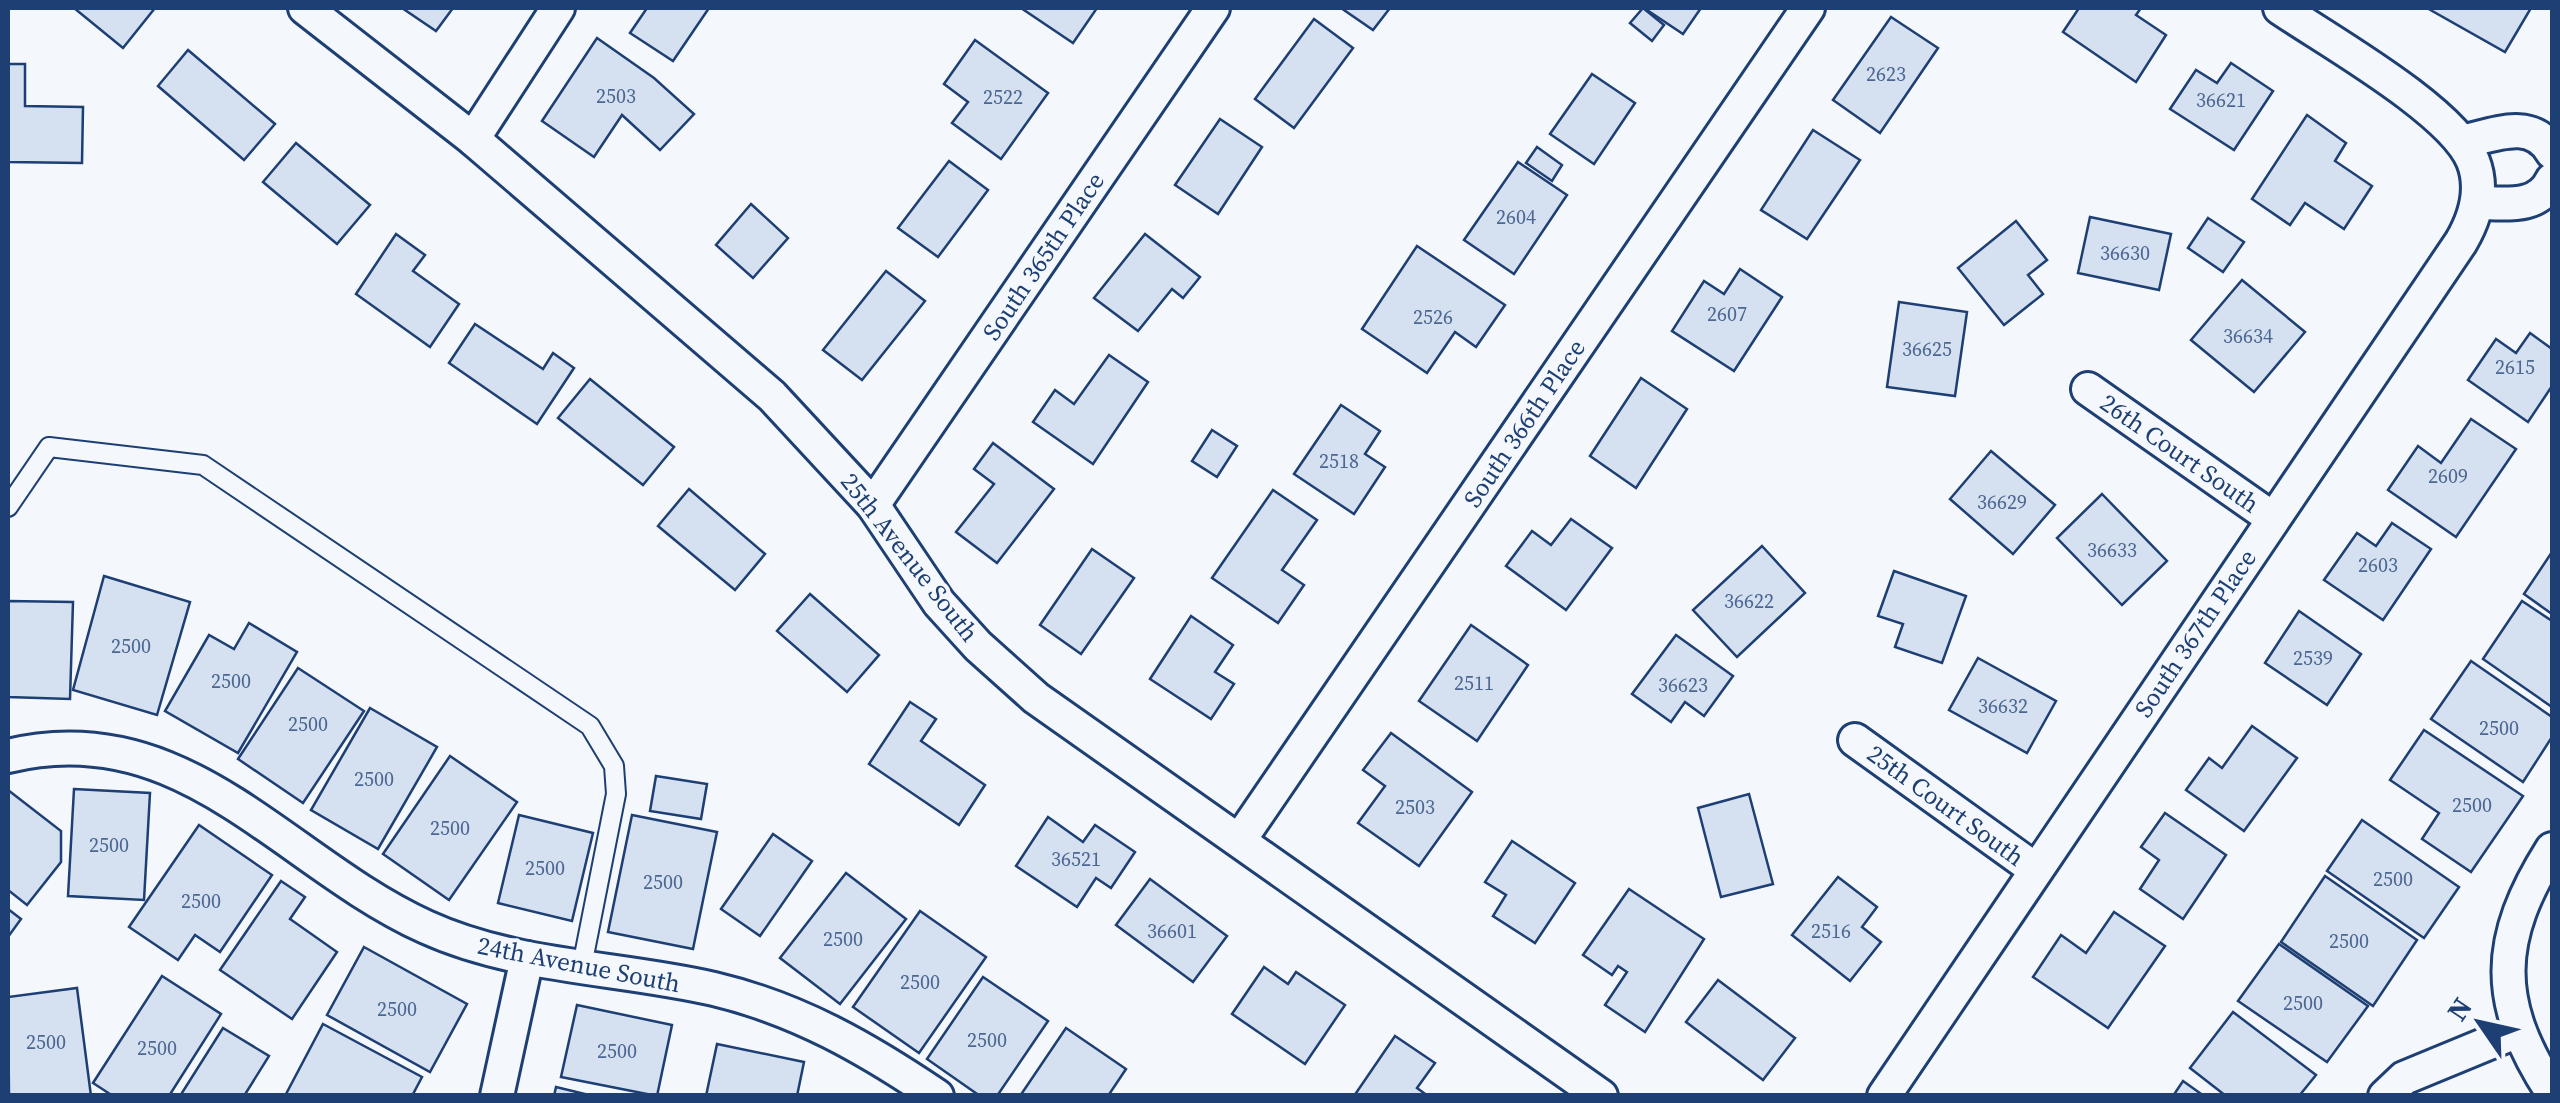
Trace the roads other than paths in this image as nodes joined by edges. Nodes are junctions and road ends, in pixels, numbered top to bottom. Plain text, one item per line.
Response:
1 (305, 8) edge
2 (558, 8) edge
3 (1213, 8) edge
4 (1808, 8) edge
5 (2280, 8) edge
6 (473, 139) junction
7 (2467, 152) junction
8 (2552, 152) edge
9 (2552, 180) edge
10 (2477, 203) junction
11 (2088, 389) dead end
12 (873, 505) junction
13 (8, 507) edge
14 (2272, 518) junction
15 (1856, 740) dead end
16 (8, 756) edge
17 (1241, 838) junction
18 (2552, 850) edge
19 (2036, 870) junction
20 (527, 958) junction
21 (582, 966) junction
22 (2518, 1031) junction
23 (2552, 1092) edge
24 (497, 1096) edge
25 (937, 1096) edge
26 (1601, 1096) edge
27 (1884, 1096) edge
28 (2385, 1096) edge

1 - 6 street, 25th Avenue South
2 - 6 street
3 - 12 street, South 365th Place
4 - 17 street, South 366th Place
5 - 7 street
6 - 12 street, 25th Avenue South
7 - 8 street
7 - 10 street, South 367th Place
9 - 10 street
10 - 14 street, South 367th Place
11 - 14 street, 26th Court South
12 - 17 street, 25th Avenue South
13 - 21 lane
14 - 19 street, South 367th Place
15 - 19 street, 25th Court South
16 - 20 street, 24th Avenue South
17 - 26 street, 25th Avenue South
18 - 22 street
19 - 27 street, South 367th Place
20 - 21 street, 24th Avenue South
20 - 24 street
21 - 25 street, 24th Avenue South
22 - 23 street
22 - 28 street

